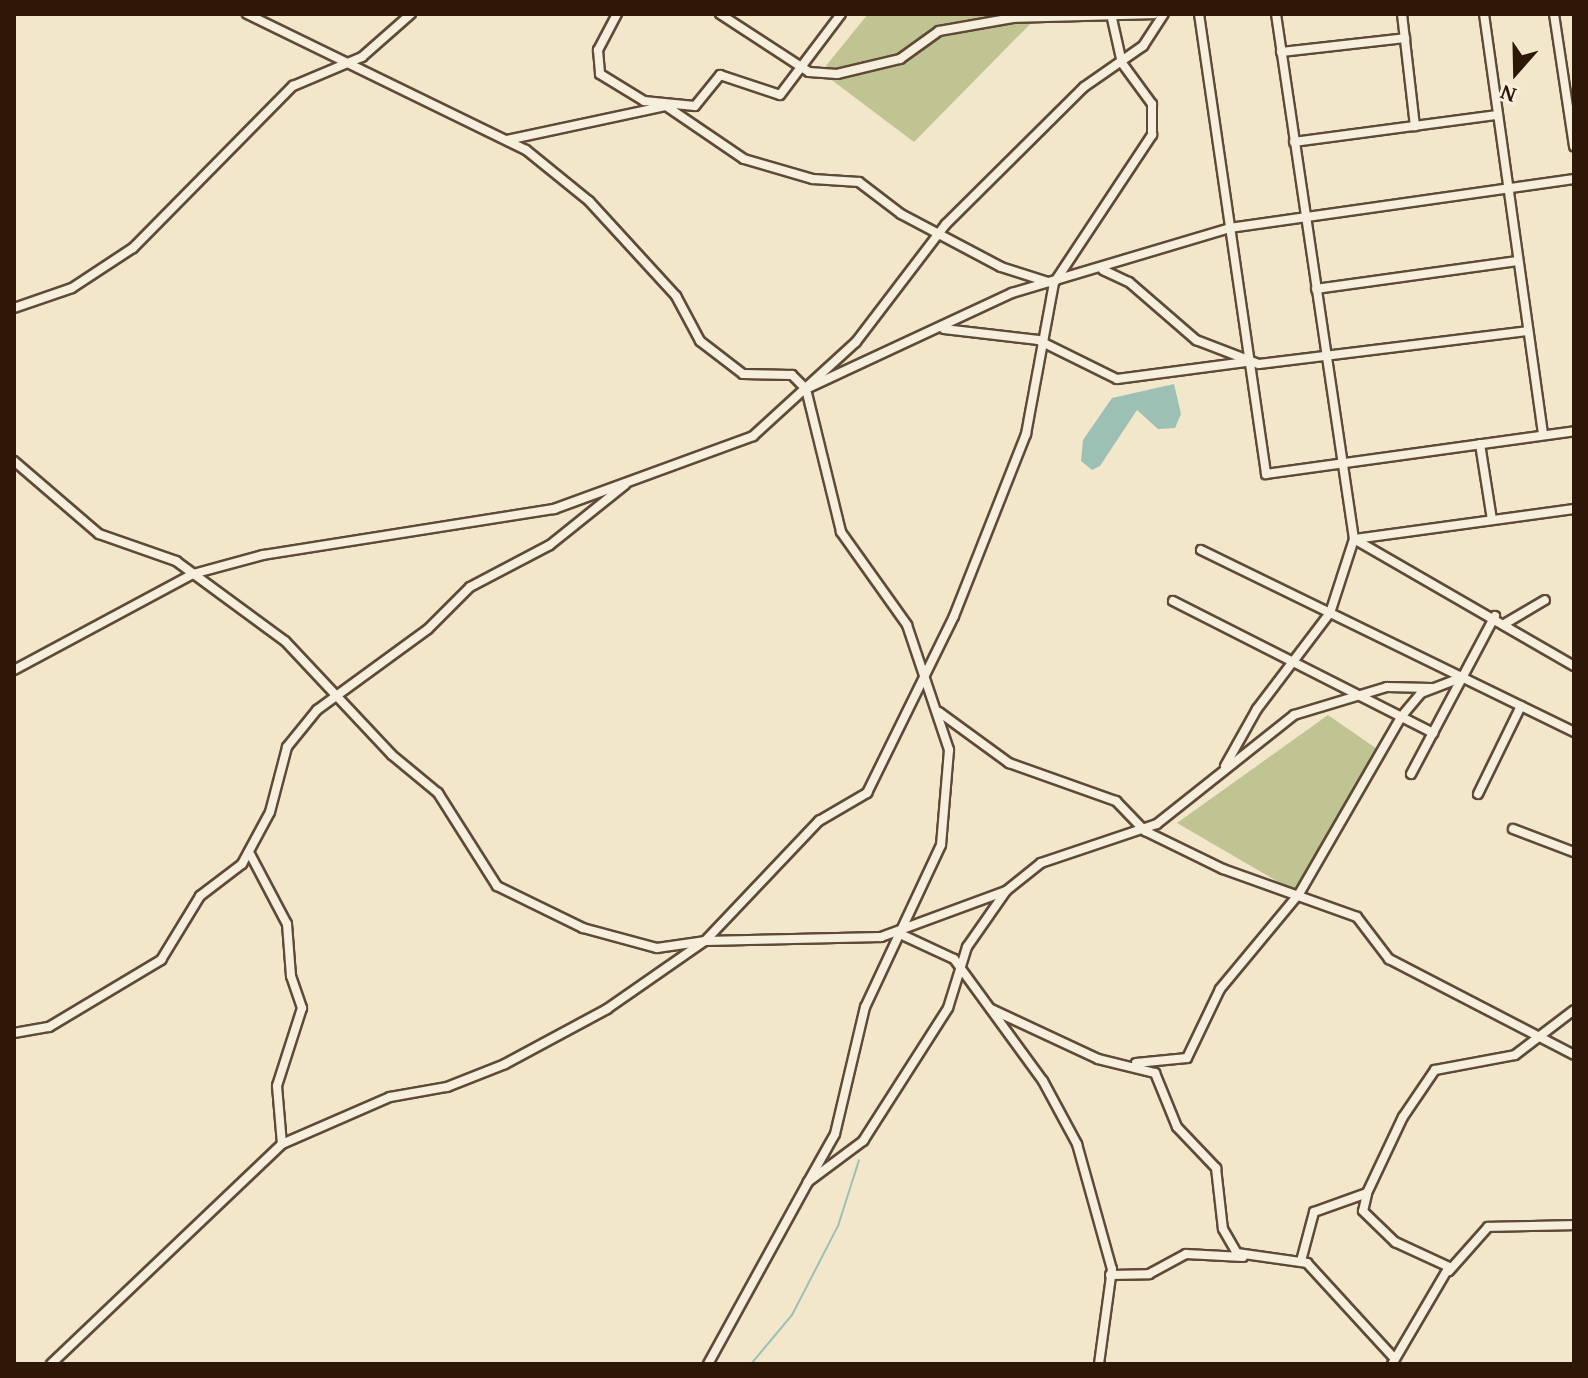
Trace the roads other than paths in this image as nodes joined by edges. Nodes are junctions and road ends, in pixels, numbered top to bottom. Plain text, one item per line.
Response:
1 (247, 14) edge
2 (411, 14) edge
3 (617, 14) edge
4 (720, 14) edge
5 (841, 14) edge
6 (1154, 14) edge
7 (1164, 14) edge
8 (1199, 14) edge
9 (1276, 14) edge
10 (1402, 14) edge
11 (1484, 14) edge
12 (1554, 14) edge
13 (1112, 17) edge
14 (1405, 38) junction
15 (1281, 52) junction
16 (802, 63) junction
17 (1122, 63) junction
18 (346, 66) junction
19 (666, 106) junction
20 (1497, 115) junction
21 (1415, 126) junction
22 (507, 140) junction
23 (1294, 142) junction
24 (1574, 147) edge
25 (1574, 179) edge
26 (1507, 189) junction
27 (1305, 217) junction
28 (1230, 228) junction
29 (938, 234) junction
30 (1517, 261) junction
31 (1102, 270) junction
32 (1054, 283) junction
33 (1316, 289) junction
34 (14, 308) edge
35 (943, 328) junction
36 (1527, 331) junction
37 (1038, 340) junction
38 (1326, 358) junction
39 (1250, 362) junction
40 (806, 389) junction
41 (1574, 431) edge
42 (1543, 435) junction
43 (1480, 444) junction
44 (14, 461) edge
45 (1343, 463) junction
46 (625, 485) junction
47 (1574, 509) edge
48 (1492, 520) junction
49 (1354, 539) junction
50 (1201, 550) dead end
51 (193, 574) junction
52 (1545, 600) dead end
53 (1173, 601) dead end
54 (1330, 613) junction
55 (1495, 616) junction
56 (1506, 623) junction
57 (1293, 662) junction
58 (1574, 666) edge
59 (14, 670) edge
60 (1463, 677) junction
61 (922, 679) junction
62 (1431, 688) junction
63 (338, 693) junction
64 (1357, 694) junction
65 (1521, 706) junction
66 (939, 712) junction
67 (1401, 717) junction
68 (1574, 732) edge
69 (1433, 733) junction
70 (1223, 770) junction
71 (1411, 774) dead end
72 (1478, 794) dead end
73 (1513, 829) dead end
74 (1145, 831) junction
75 (249, 851) junction
76 (1574, 852) edge
77 (1006, 891) junction
78 (1299, 894) junction
79 (898, 933) junction
80 (705, 941) junction
81 (960, 971) junction
82 (991, 1009) junction
83 (1574, 1010) edge
84 (14, 1033) edge
85 (1536, 1036) junction
86 (1574, 1055) edge
87 (1136, 1064) junction
88 (282, 1144) junction
89 (808, 1182) junction
90 (1367, 1193) junction
91 (1574, 1225) edge
92 (1244, 1257) junction
93 (1301, 1261) junction
94 (1449, 1271) junction
95 (1110, 1275) junction
96 (1394, 1361) edge
97 (51, 1364) edge
98 (708, 1364) edge
99 (1099, 1364) edge

1 - 18 street
2 - 18 street
3 - 19 street
4 - 16 street
5 - 16 street
6 - 13 street
7 - 17 street
8 - 28 street
9 - 15 street
10 - 14 street
11 - 20 street
12 - 24 street
13 - 16 street
13 - 17 street
14 - 15 street
14 - 21 street
15 - 23 street
16 - 19 street
17 - 29 street
17 - 32 street
18 - 22 street
18 - 34 street
19 - 22 street
19 - 29 street
20 - 21 street
20 - 26 street
21 - 23 street
22 - 40 street
23 - 27 street
25 - 26 street
26 - 27 street
26 - 30 street
27 - 28 street
27 - 33 street
28 - 31 street
28 - 39 street
29 - 32 street
29 - 40 street
30 - 33 street
30 - 36 street
31 - 32 street
31 - 39 street
32 - 35 street
32 - 37 street
33 - 38 street
35 - 37 street
35 - 40 street
36 - 38 street
36 - 42 street
37 - 39 street
37 - 61 street
38 - 39 street
38 - 45 street
39 - 45 street
40 - 46 street
40 - 61 street
41 - 42 street
42 - 43 street
43 - 45 street
43 - 48 street
44 - 51 street
45 - 49 street
46 - 51 street
46 - 63 street
47 - 48 street
48 - 49 street
49 - 54 street
49 - 55 street
50 - 54 street
51 - 59 street
51 - 63 street
52 - 56 street
53 - 57 street
54 - 57 street
54 - 60 street
55 - 56 street
55 - 60 street
56 - 58 street
57 - 64 street
57 - 70 street
60 - 62 street
60 - 65 street
60 - 69 street
61 - 66 street
61 - 80 street
62 - 64 street
62 - 67 street
63 - 75 street
63 - 80 street
64 - 67 street
64 - 70 street
65 - 68 street
65 - 72 street
66 - 74 street
66 - 79 street
67 - 69 street
67 - 78 street
69 - 71 street
70 - 74 street
73 - 76 street
74 - 77 street
74 - 78 street
75 - 84 street
75 - 88 street
77 - 79 street
77 - 81 street
78 - 85 street
78 - 87 street
79 - 80 street
79 - 81 street
79 - 89 street
80 - 88 street
81 - 82 street
81 - 89 street
82 - 87 street
82 - 95 street
83 - 85 street
85 - 86 street
85 - 90 street
87 - 92 street
88 - 97 street
89 - 98 street
90 - 93 street
90 - 94 street
91 - 94 street
92 - 93 street
92 - 95 street
93 - 96 street
94 - 96 street
95 - 99 street

